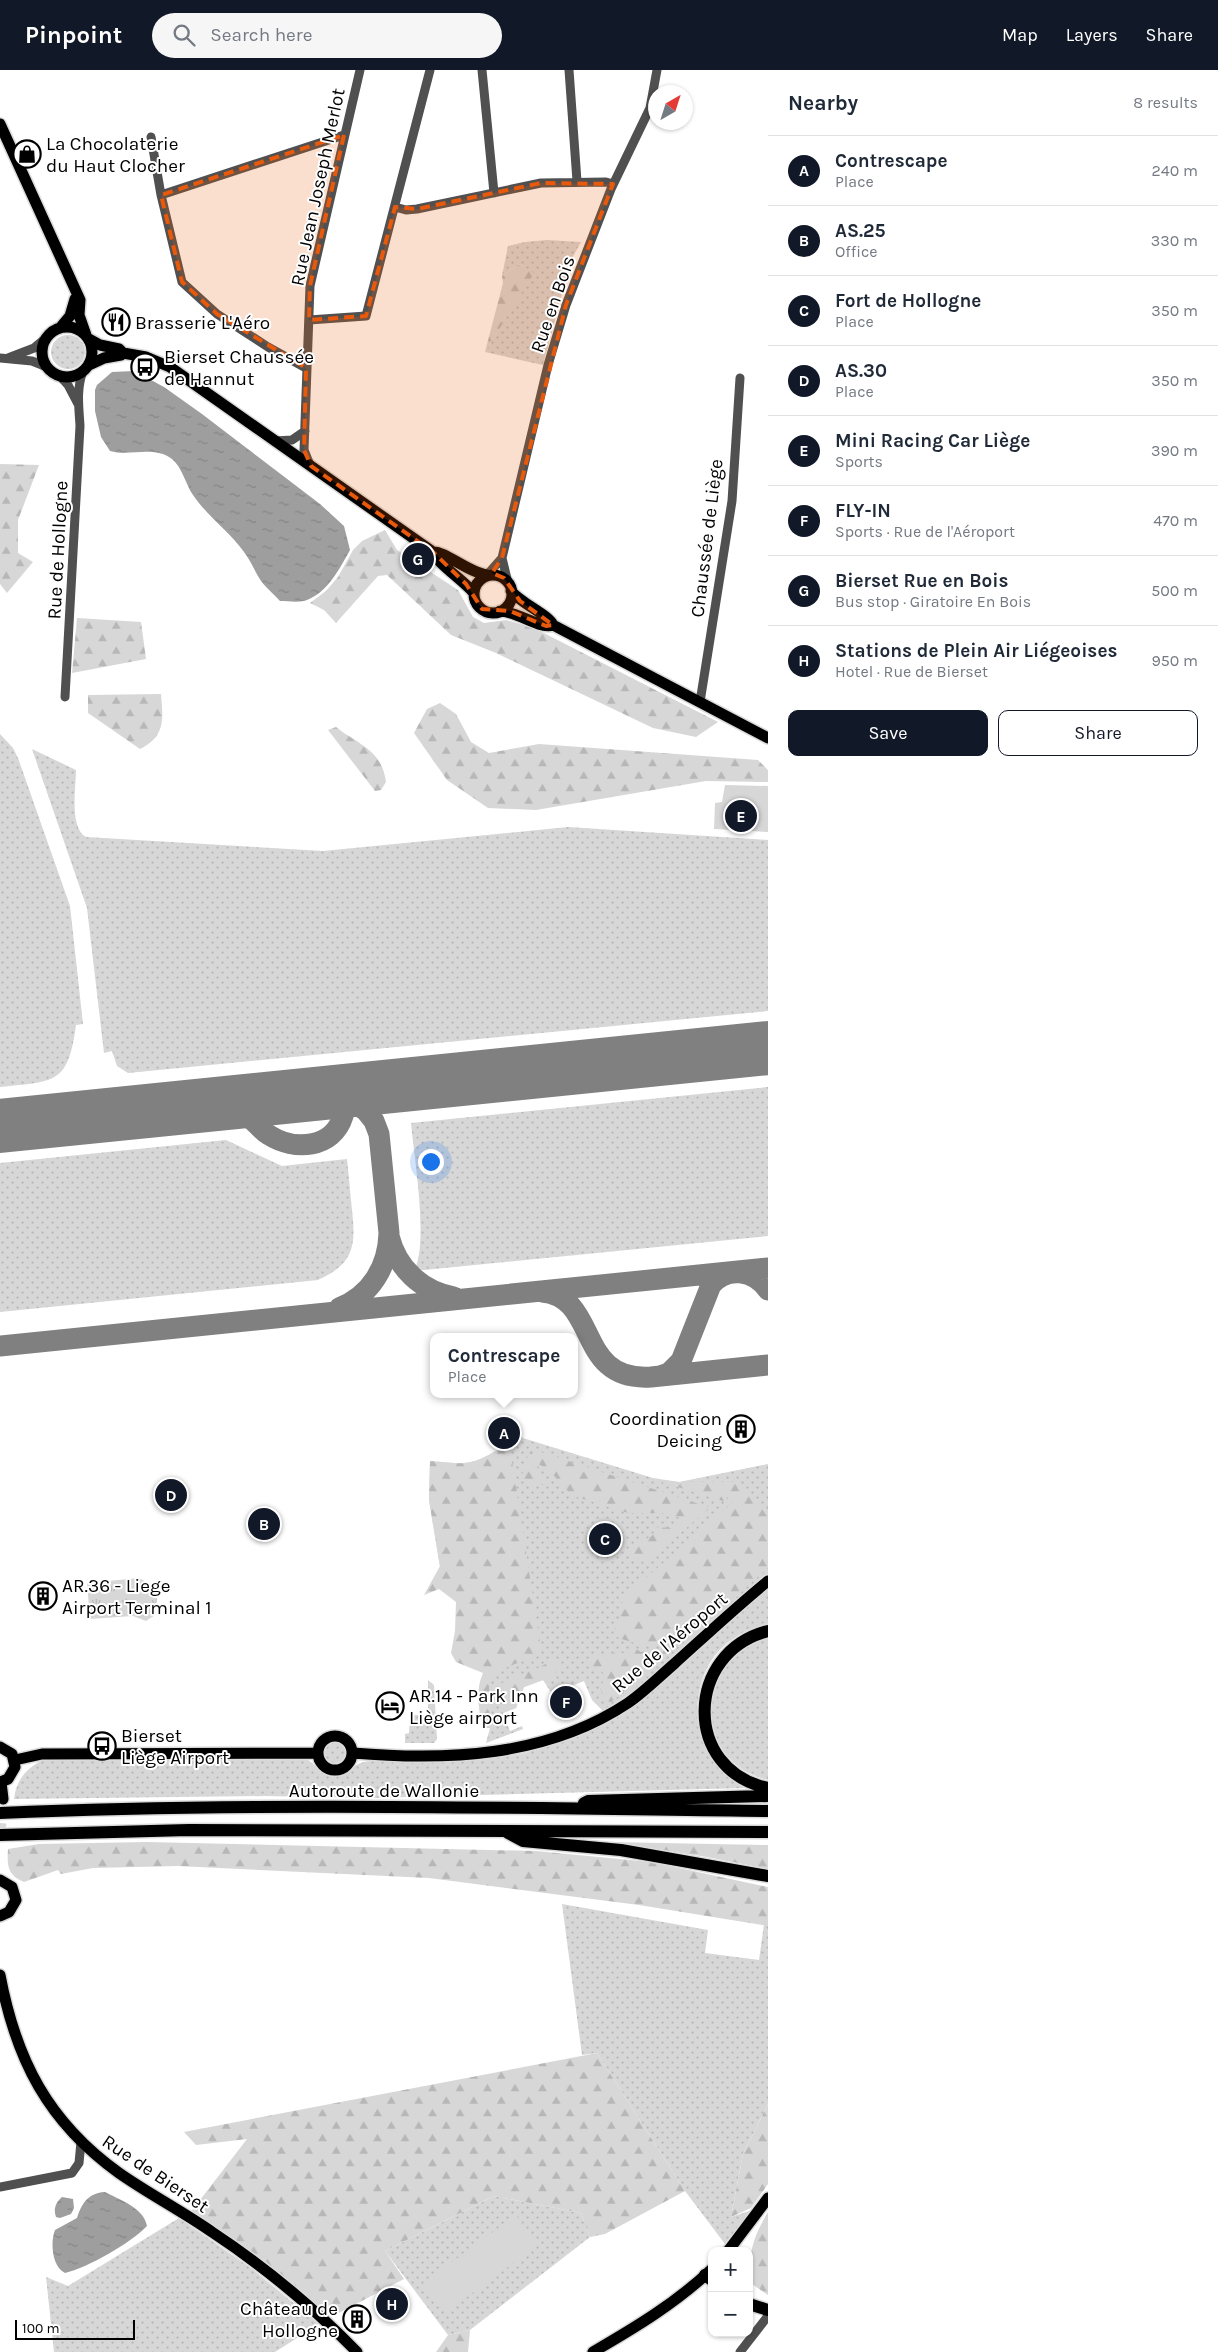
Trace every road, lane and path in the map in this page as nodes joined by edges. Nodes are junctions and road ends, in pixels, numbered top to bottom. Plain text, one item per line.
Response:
1 (360, 70) edge
2 (430, 70) edge
3 (482, 70) edge
4 (569, 70) edge
5 (657, 70) edge
6 (0, 124) edge
7 (344, 135) junction
8 (150, 137) dead end
9 (577, 182) junction
10 (613, 184) junction
11 (494, 193) junction
12 (161, 196) junction
13 (394, 207) junction
14 (77, 296) junction
15 (309, 320) junction
16 (60, 328) junction
17 (88, 337) junction
18 (46, 338) junction
19 (123, 353) junction
20 (4, 358) edge
21 (47, 367) junction
22 (86, 368) junction
23 (306, 368) junction
24 (59, 376) junction
25 (740, 378) dead end
26 (78, 404) junction
27 (305, 431) junction
28 (275, 441) junction
29 (311, 466) junction
30 (433, 552) junction
31 (502, 558) junction
32 (487, 576) junction
33 (510, 587) junction
34 (474, 592) junction
35 (500, 611) junction
36 (553, 625) junction
37 (65, 697) dead end
38 (700, 702) junction
39 (768, 738) edge
40 (768, 1581) edge
41 (768, 1631) edge
42 (0, 1747) edge
43 (318, 1753) junction
44 (353, 1753) junction
45 (15, 1760) junction
46 (0, 1782) edge
47 (768, 1788) edge
48 (768, 1796) edge
49 (3, 1799) dead end
50 (573, 1809) junction
51 (768, 1811) edge
52 (0, 1814) edge
53 (506, 1832) junction
54 (768, 1832) edge
55 (0, 1835) edge
56 (768, 1876) edge
57 (0, 1880) edge
58 (0, 1916) edge
59 (0, 1975) edge
60 (81, 2142) junction
61 (0, 2186) edge
62 (768, 2198) edge
63 (731, 2247) edge
64 (708, 2276) edge
65 (758, 2306) edge
66 (358, 2352) edge
67 (593, 2352) edge
68 (740, 2352) edge

1 - 7 street, Rue Jean Joseph Merlot
2 - 13 street
3 - 11 street
4 - 9 street
5 - 10 street, Rue en Bois
6 - 14 main road
7 - 12 street
7 - 15 street, Rue Jean Joseph Merlot
8 - 12 street
9 - 10 street
9 - 11 street
10 - 31 street, Rue en Bois
11 - 13 street
12 - 23 street
13 - 15 street
14 - 16 main road
14 - 17 main road
15 - 23 street, Rue Jean Joseph Merlot
16 - 17 main road
16 - 18 main road
17 - 19 main road
17 - 22 main road
18 - 20 street
18 - 21 main road
19 - 22 main road
19 - 28 main road
20 - 21 street
21 - 24 main road
22 - 24 main road
22 - 26 street, Rue de Hollogne
23 - 27 street, Rue Jean Joseph Merlot
24 - 26 street, Rue de Hollogne
25 - 38 street, Chaussée de Liège
26 - 37 street, Rue de Hollogne
27 - 28 street
27 - 29 street, Rue Jean Joseph Merlot
28 - 29 main road
29 - 30 main road
30 - 32 main road
30 - 34 main road
31 - 32 street, Rue en Bois
31 - 33 street, Rue en Bois
32 - 33 main road
32 - 34 main road
33 - 35 main road
33 - 36 main road
34 - 35 main road
35 - 36 main road
36 - 38 main road
38 - 39 main road
40 - 44 main road, Rue de l'Aéroport
41 - 47 highway
42 - 45 main road
43 - 44 main road
43 - 44 main road
43 - 45 main road
45 - 46 main road
46 - 49 main road
48 - 50 highway
50 - 51 highway, Autoroute de Wallonie
50 - 52 highway, Autoroute de Wallonie
53 - 54 highway
53 - 55 highway
53 - 56 highway
57 - 58 main road
59 - 60 main road, Rue de Bierset
60 - 61 street
60 - 66 main road, Rue de Bierset
62 - 63 main road
64 - 67 main road
65 - 68 street

